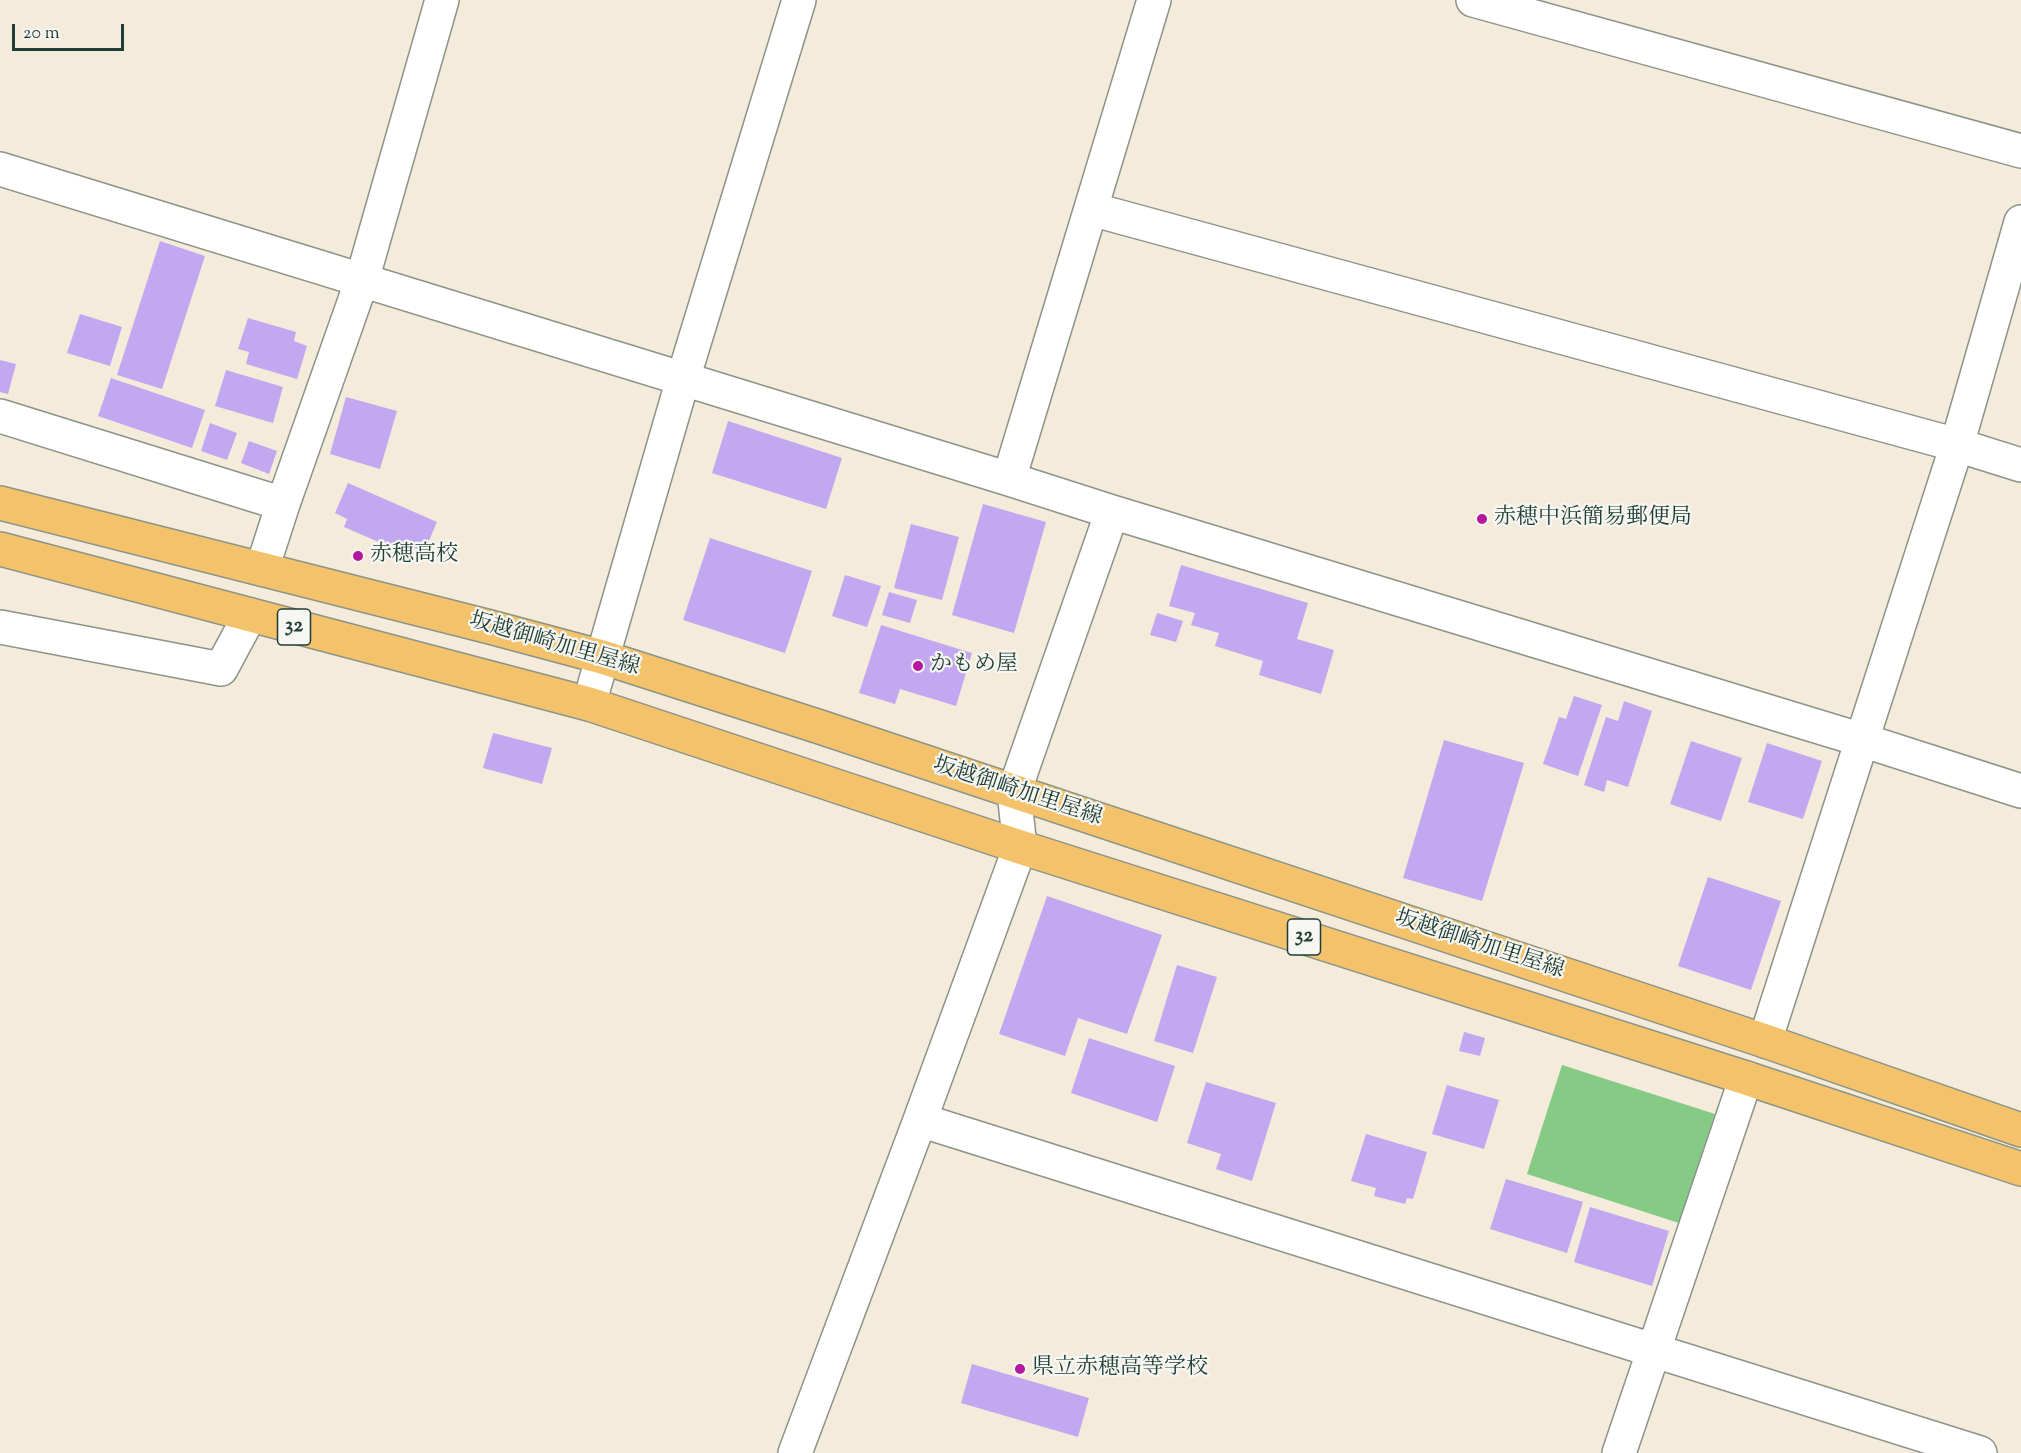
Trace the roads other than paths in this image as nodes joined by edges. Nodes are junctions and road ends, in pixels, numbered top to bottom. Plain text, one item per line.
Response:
1 (442, 0) edge
2 (799, 0) edge
3 (1154, 0) edge
4 (1473, 0) edge
5 (2021, 151) edge
6 (0, 169) edge
7 (1091, 209) junction
8 (2021, 222) edge
9 (362, 280) junction
10 (683, 379) junction
11 (0, 416) edge
12 (1958, 445) junction
13 (2021, 465) edge
14 (1009, 479) junction
15 (0, 502) edge
16 (283, 504) junction
17 (1112, 512) junction
18 (0, 549) edge
19 (262, 569) junction
20 (250, 615) junction
21 (0, 627) edge
22 (602, 657) junction
23 (588, 704) junction
24 (1862, 740) junction
25 (2021, 791) edge
26 (1014, 792) junction
27 (1020, 847) junction
28 (1765, 1041) junction
29 (1746, 1078) junction
30 (920, 1120) junction
31 (2021, 1130) edge
32 (2021, 1169) edge
33 (1654, 1352) junction
34 (795, 1453) edge
35 (1619, 1453) edge
36 (1980, 1453) edge

1 - 9 street
2 - 10 street
3 - 7 street
4 - 5 street
6 - 9 street
7 - 12 street
7 - 14 street
8 - 12 street
9 - 10 street
9 - 16 street
10 - 14 street
10 - 22 street
11 - 16 street
12 - 13 street
12 - 24 street
14 - 17 street
15 - 19 main road, 坂越御崎加里屋線 / 32
16 - 19 street
17 - 24 street
17 - 26 street
18 - 20 main road, 坂越御崎加里屋線 / 32
19 - 22 main road, 坂越御崎加里屋線 / 32
20 - 21 street
20 - 23 main road, 坂越御崎加里屋線 / 32
22 - 23 street
22 - 26 main road, 坂越御崎加里屋線 / 32
23 - 27 main road, 坂越御崎加里屋線 / 32
24 - 25 street
24 - 28 street
26 - 27 street
26 - 28 main road, 坂越御崎加里屋線 / 32
27 - 29 main road, 坂越御崎加里屋線 / 32
27 - 30 street
28 - 31 main road, 坂越御崎加里屋線 / 32
29 - 32 main road, 坂越御崎加里屋線 / 32
29 - 33 street
30 - 33 street
30 - 34 street
33 - 35 street
33 - 36 street

